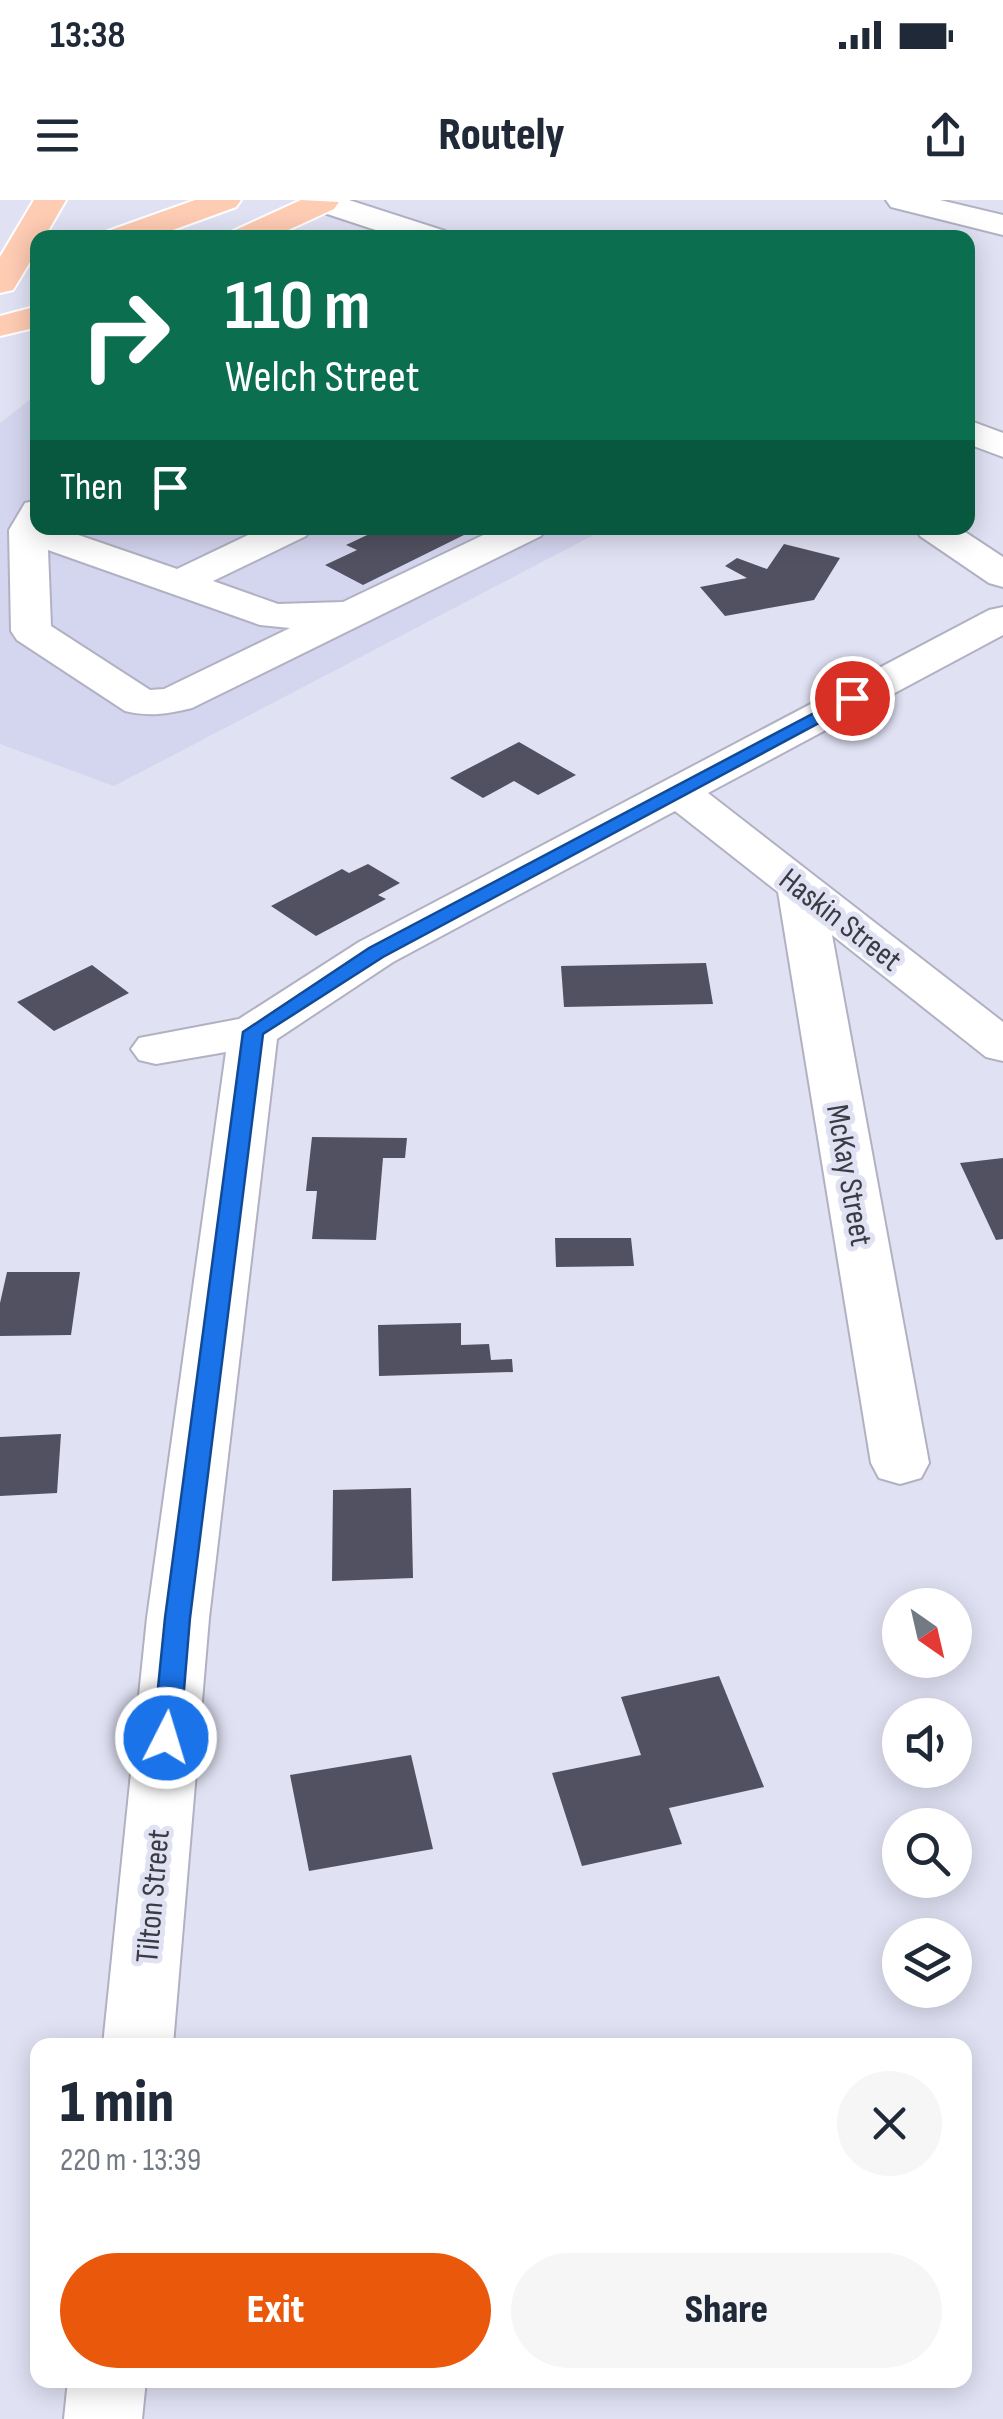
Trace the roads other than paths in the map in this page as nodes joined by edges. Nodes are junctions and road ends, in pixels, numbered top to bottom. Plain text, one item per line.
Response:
1 (50, 200) edge
2 (225, 200) edge
3 (902, 200) edge
4 (319, 201) edge
5 (1003, 226) edge
6 (32, 230) edge
7 (141, 230) edge
8 (260, 230) edge
9 (409, 230) edge
10 (30, 233) edge
11 (30, 272) edge
12 (0, 283) edge
13 (30, 318) edge
14 (0, 326) edge
15 (975, 435) edge
16 (1003, 446) edge
17 (33, 535) edge
18 (70, 535) edge
19 (277, 535) edge
20 (513, 535) edge
21 (944, 535) edge
22 (1003, 575) edge
23 (182, 581) junction
24 (350, 614) junction
25 (1003, 620) edge
26 (679, 792) junction
27 (800, 887) junction
28 (253, 1032) junction
29 (1003, 1046) edge
30 (156, 1049) dead end
31 (900, 1463) dead end
32 (139, 2038) edge
33 (105, 2388) edge
34 (103, 2419) edge

1 - 6 main road
2 - 7 main road
3 - 5 street
4 - 8 main road
4 - 9 street
10 - 12 main road
11 - 12 main road
13 - 14 main road
15 - 16 street
17 - 24 street
18 - 23 street
19 - 23 street
20 - 24 street
21 - 22 street
23 - 24 street
25 - 26 street
26 - 27 street, Haskin Street
26 - 28 street
27 - 29 street, Haskin Street
27 - 31 street, McKay Street
28 - 30 street
28 - 32 street, Tilton Street
33 - 34 street

